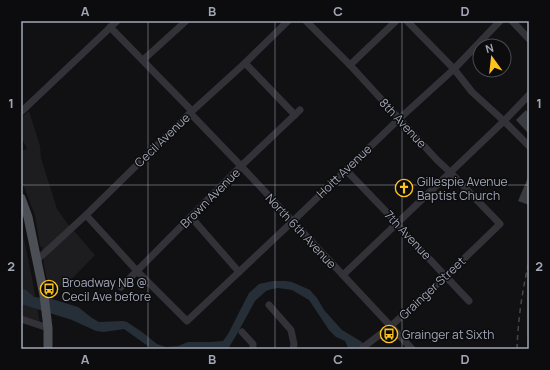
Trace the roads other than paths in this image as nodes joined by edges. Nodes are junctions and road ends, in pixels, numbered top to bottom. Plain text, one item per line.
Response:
1 (117, 21) edge
2 (186, 21) edge
3 (288, 21) edge
4 (306, 21) edge
5 (396, 21) edge
6 (407, 21) edge
7 (500, 21) edge
8 (512, 21) edge
9 (110, 27) junction
10 (529, 39) edge
11 (142, 60) junction
12 (244, 62) junction
13 (350, 65) junction
14 (454, 69) junction
15 (529, 95) edge
16 (21, 112) edge
17 (191, 112) junction
18 (399, 118) junction
19 (504, 121) junction
20 (529, 146) edge
21 (241, 166) junction
22 (346, 170) junction
23 (450, 172) junction
24 (21, 198) edge
25 (86, 216) junction
26 (191, 217) junction
27 (293, 222) junction
28 (397, 223) junction
29 (500, 224) joint
30 (37, 260) junction
31 (137, 271) junction
32 (239, 272) junction
33 (343, 275) junction
34 (446, 276) junction
35 (121, 287) dead end
36 (469, 301) dead end
37 (269, 305) dead end
38 (21, 319) edge
39 (390, 326) junction
40 (48, 328) junction
41 (242, 332) dead end
42 (48, 349) edge
43 (253, 349) edge
44 (293, 349) edge
45 (361, 349) edge
46 (412, 349) edge

1 - 9 street
2 - 11 street
3 - 12 street, Cecil Avenue
4 - 13 street, 8th Avenue
5 - 13 street
6 - 14 street
7 - 14 street, Hoitt Avenue
8 - 10 street
9 - 11 street, North 6th Avenue
9 - 16 street
11 - 17 street, North 6th Avenue
12 - 17 street, Cecil Avenue
12 - 21 street, Brown Avenue
13 - 18 street, 8th Avenue
14 - 18 street, Hoitt Avenue
14 - 19 street
15 - 19 street
17 - 21 street, North 6th Avenue
17 - 25 street, Cecil Avenue
18 - 22 street, Hoitt Avenue
18 - 23 street, 8th Avenue
19 - 20 street
19 - 23 street
21 - 26 street, Brown Avenue
21 - 27 street, North 6th Avenue
22 - 27 street, Hoitt Avenue
22 - 28 street, 7th Avenue
23 - 28 street
23 - 29 street, 8th Avenue
24 - 30 main road
25 - 30 street, Cecil Avenue
25 - 31 street
26 - 31 street, Brown Avenue
26 - 32 street
27 - 32 street, Hoitt Avenue
27 - 33 street, North 6th Avenue
28 - 33 street
28 - 34 street, 7th Avenue
29 - 34 street, Grainger Street
30 - 40 main road
31 - 32 street, Hoitt Avenue
31 - 35 street, Brown Avenue
33 - 39 street, North 6th Avenue
34 - 36 street, 7th Avenue
34 - 39 street, Grainger Street
37 - 44 street
38 - 40 street
39 - 45 street, Grainger Street
39 - 46 street, North 6th Avenue
40 - 42 main road
41 - 43 street

